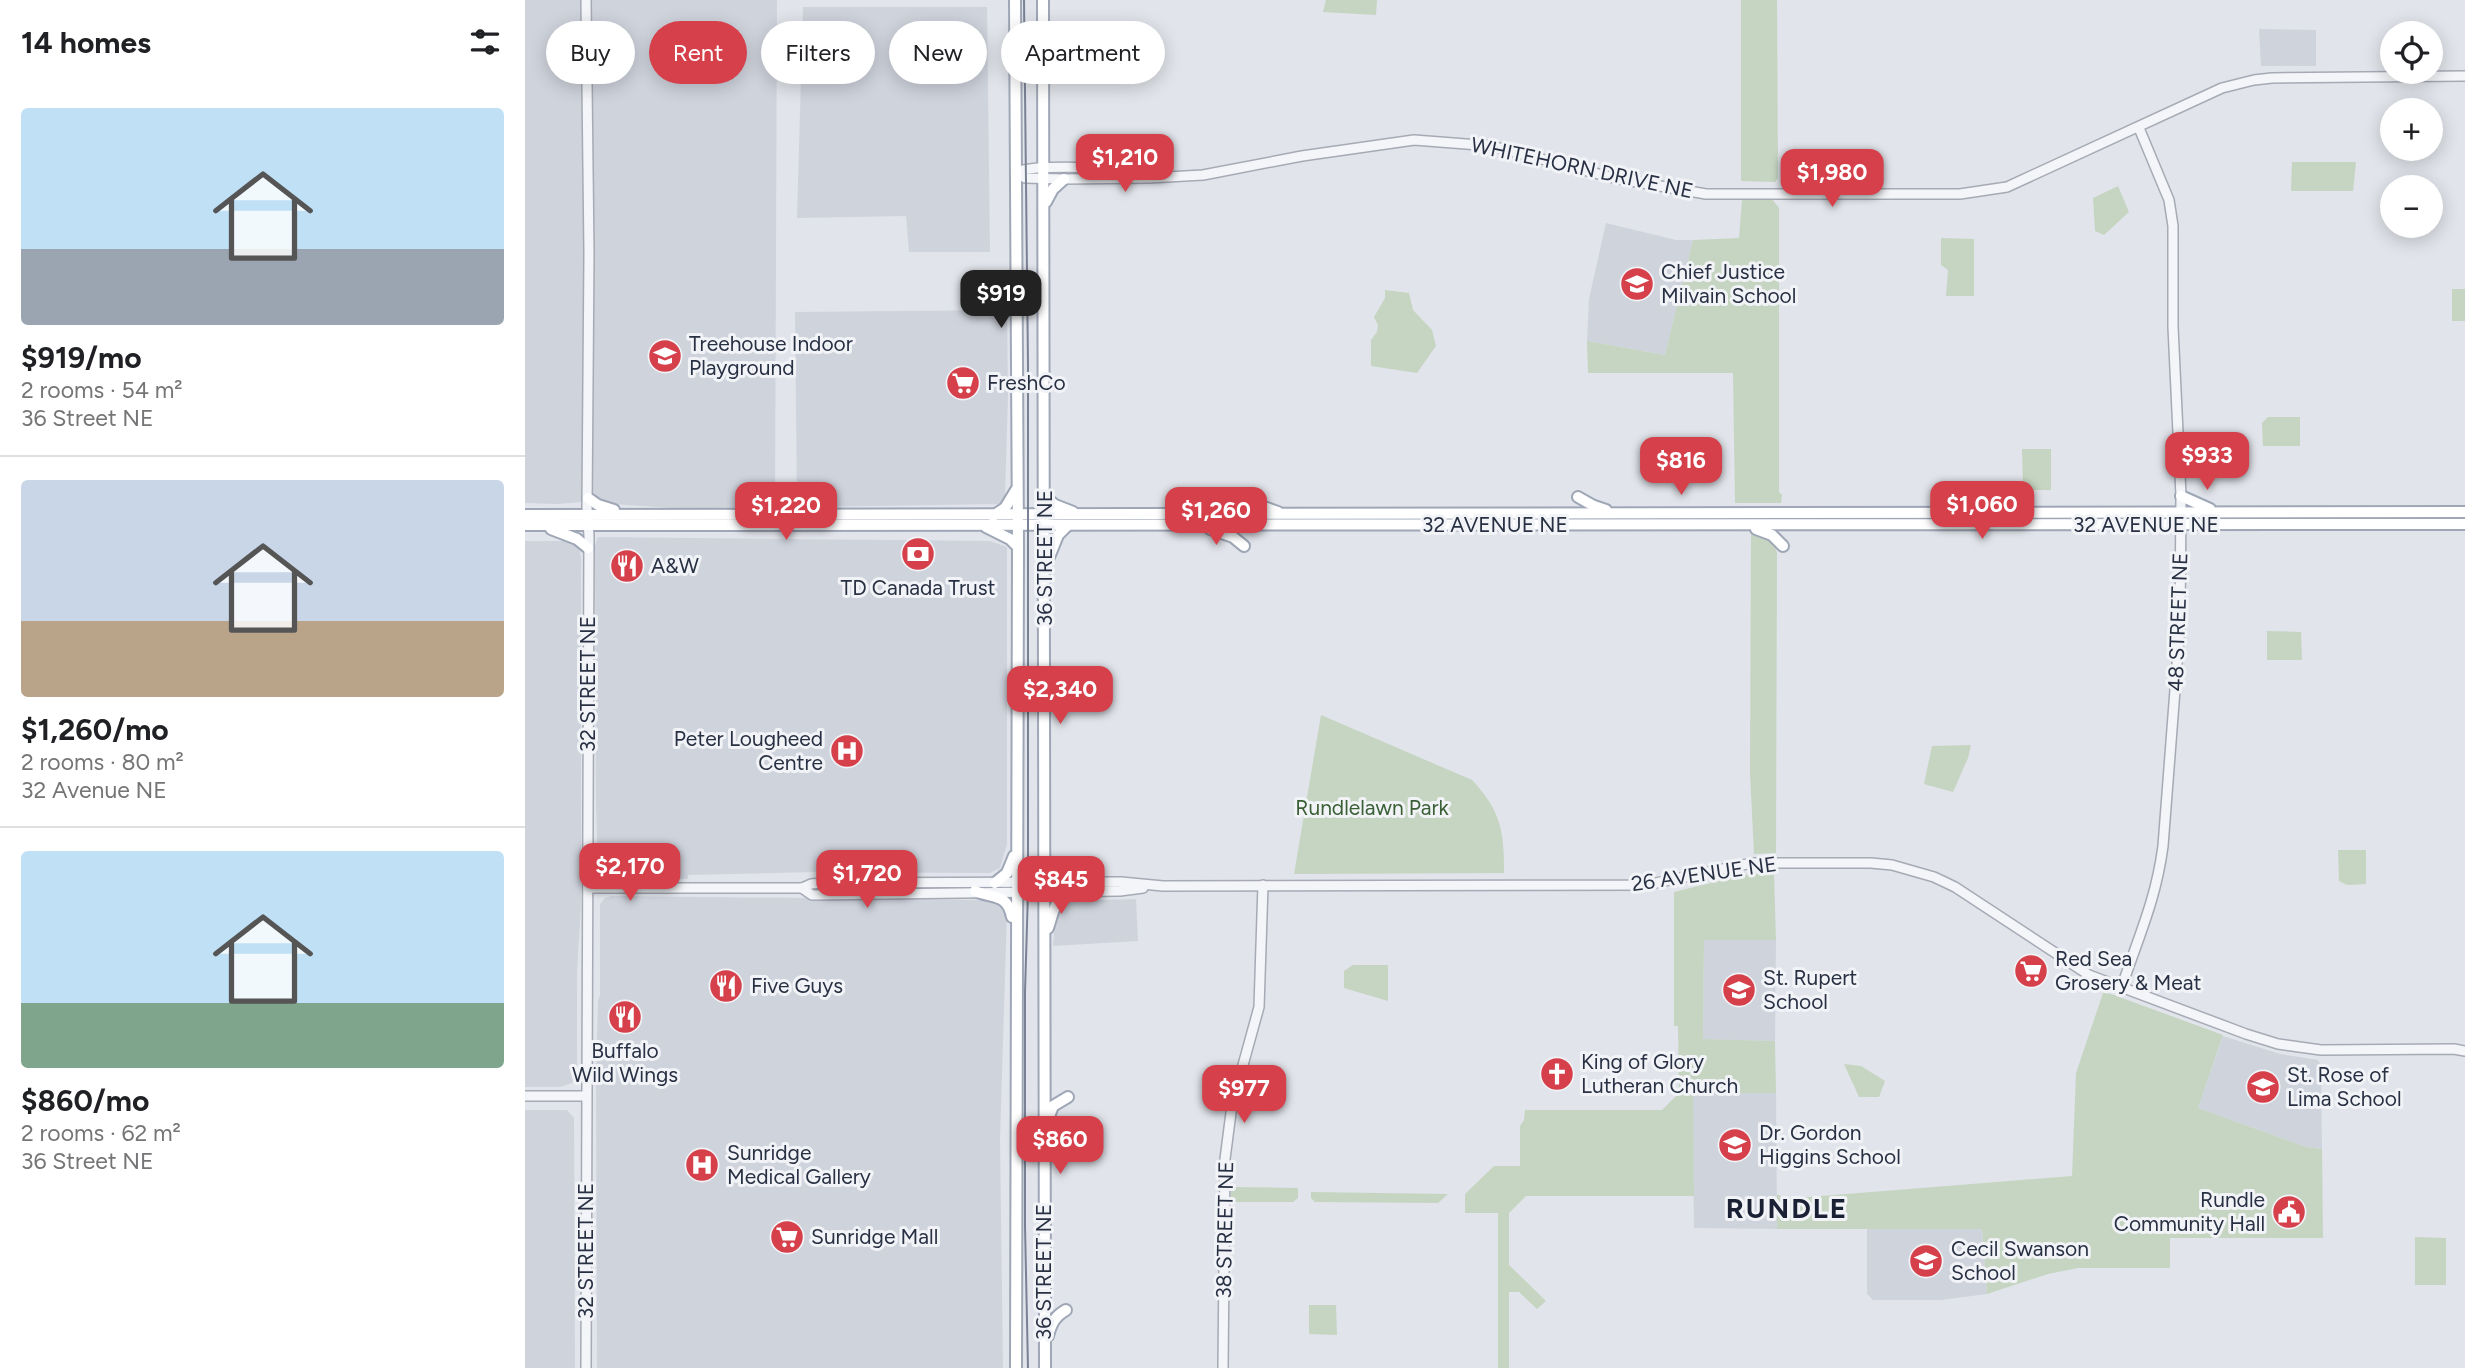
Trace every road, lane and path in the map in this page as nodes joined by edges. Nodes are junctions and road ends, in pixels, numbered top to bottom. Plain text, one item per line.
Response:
1 (586, 0) edge
2 (1015, 0) edge
3 (1043, 0) edge
4 (2465, 76) edge
5 (2139, 128) junction
6 (1016, 172) junction
7 (1044, 174) junction
8 (1183, 175) junction
9 (1064, 179) junction
10 (1045, 205) junction
11 (1017, 488) junction
12 (788, 494) dead end
13 (1244, 496) dead end
14 (2181, 496) junction
15 (1045, 497) junction
16 (1578, 497) dead end
17 (588, 498) junction
18 (2465, 512) edge
19 (1619, 513) junction
20 (2181, 513) junction
21 (2223, 513) junction
22 (627, 514) junction
23 (823, 514) junction
24 (525, 515) edge
25 (1287, 515) junction
26 (993, 516) junction
27 (1083, 516) junction
28 (589, 519) junction
29 (1018, 521) junction
30 (1045, 521) junction
31 (2465, 524) edge
32 (538, 525) junction
33 (1739, 525) junction
34 (525, 526) edge
35 (984, 526) junction
36 (1067, 526) junction
37 (1201, 526) junction
38 (2181, 526) junction
39 (1244, 546) dead end
40 (1783, 546) dead end
41 (1018, 547) junction
42 (588, 548) junction
43 (1045, 568) junction
44 (1017, 836) junction
45 (995, 883) junction
46 (1263, 885) junction
47 (1163, 886) junction
48 (1017, 887) junction
49 (1045, 887) junction
50 (588, 888) junction
51 (802, 888) junction
52 (975, 891) junction
53 (1067, 892) junction
54 (1016, 938) junction
55 (1045, 940) junction
56 (2121, 989) junction
57 (2465, 1049) edge
58 (1045, 1081) junction
59 (525, 1096) edge
60 (585, 1096) junction
61 (1045, 1134) junction
62 (1044, 1297) junction
63 (1044, 1353) junction
64 (586, 1368) edge
65 (1016, 1368) edge
66 (1045, 1368) edge
67 (1223, 1368) edge

1 - 17 street, 32 STREET NE
2 - 6 main road, 36 STREET NE
3 - 7 main road, 36 STREET NE
4 - 5 street, WHITEHORN DRIVE NE
5 - 8 street, WHITEHORN DRIVE NE
5 - 14 street, 48 STREET NE
6 - 7 street, WHITEHORN DRIVE NE
6 - 11 main road, 36 STREET NE
7 - 8 street, WHITEHORN DRIVE NE
7 - 9 street, WHITEHORN DRIVE NE
7 - 10 main road, 36 STREET NE
8 - 9 street, WHITEHORN DRIVE NE
9 - 10 main road
10 - 15 main road, 36 STREET NE
11 - 26 main road
11 - 29 main road, 36 STREET NE
12 - 23 main road
13 - 25 main road
14 - 20 street, 48 STREET NE
14 - 21 main road
15 - 27 main road
15 - 30 main road, 36 STREET NE
16 - 19 main road
17 - 22 main road
17 - 28 street, 32 STREET NE
18 - 21 main road, 32 AVENUE NE
19 - 20 main road, 32 AVENUE NE
19 - 25 main road, 32 AVENUE NE
20 - 21 main road, 32 AVENUE NE
20 - 38 street, 48 STREET NE
22 - 23 main road, 32 AVENUE NE
22 - 28 main road, 32 AVENUE NE
23 - 26 main road, 32 AVENUE NE
24 - 28 main road, 32 AVENUE NE
25 - 27 main road, 32 AVENUE NE
26 - 29 main road, 32 AVENUE NE
27 - 30 main road, 32 AVENUE NE
28 - 32 main road, 32 AVENUE NE
28 - 35 main road, 32 AVENUE NE
28 - 42 street, 32 STREET NE
29 - 30 main road, 32 AVENUE NE
29 - 35 main road, 32 AVENUE NE
29 - 41 main road, 36 STREET NE
30 - 36 main road, 32 AVENUE NE
30 - 43 main road, 36 STREET NE
31 - 38 main road, 32 AVENUE NE
32 - 34 main road, 32 AVENUE NE
32 - 42 main road
33 - 37 main road, 32 AVENUE NE
33 - 38 main road, 32 AVENUE NE
33 - 40 main road
35 - 41 main road
36 - 37 main road, 32 AVENUE NE
36 - 43 main road
37 - 39 main road
38 - 56 street, 48 STREET NE
41 - 44 main road, 36 STREET NE
42 - 50 street, 32 STREET NE
43 - 49 main road, 36 STREET NE
44 - 45 main road
44 - 48 main road, 36 STREET NE
45 - 48 street, 26 AVENUE NE
45 - 51 street, 26 AVENUE NE
46 - 47 street, 26 AVENUE NE
46 - 56 street, 26 AVENUE NE
46 - 67 street, 38 STREET NE
47 - 49 street, 26 AVENUE NE
47 - 53 street, 26 AVENUE NE
48 - 49 street, 26 AVENUE NE
48 - 52 street, 26 AVENUE NE
48 - 54 main road, 36 STREET NE
49 - 53 street, 26 AVENUE NE
49 - 55 main road, 36 STREET NE
50 - 51 street, 26 AVENUE NE
50 - 60 street, 32 STREET NE
51 - 52 street, 26 AVENUE NE
52 - 54 main road
53 - 55 main road
54 - 65 main road, 36 STREET NE
55 - 58 main road, 36 STREET NE
56 - 57 street, 26 AVENUE NE
58 - 61 main road, 36 STREET NE
58 - 61 main road
59 - 60 street
60 - 64 street, 32 STREET NE
61 - 62 main road, 36 STREET NE
62 - 63 main road, 36 STREET NE
62 - 63 main road
63 - 66 main road, 36 STREET NE

